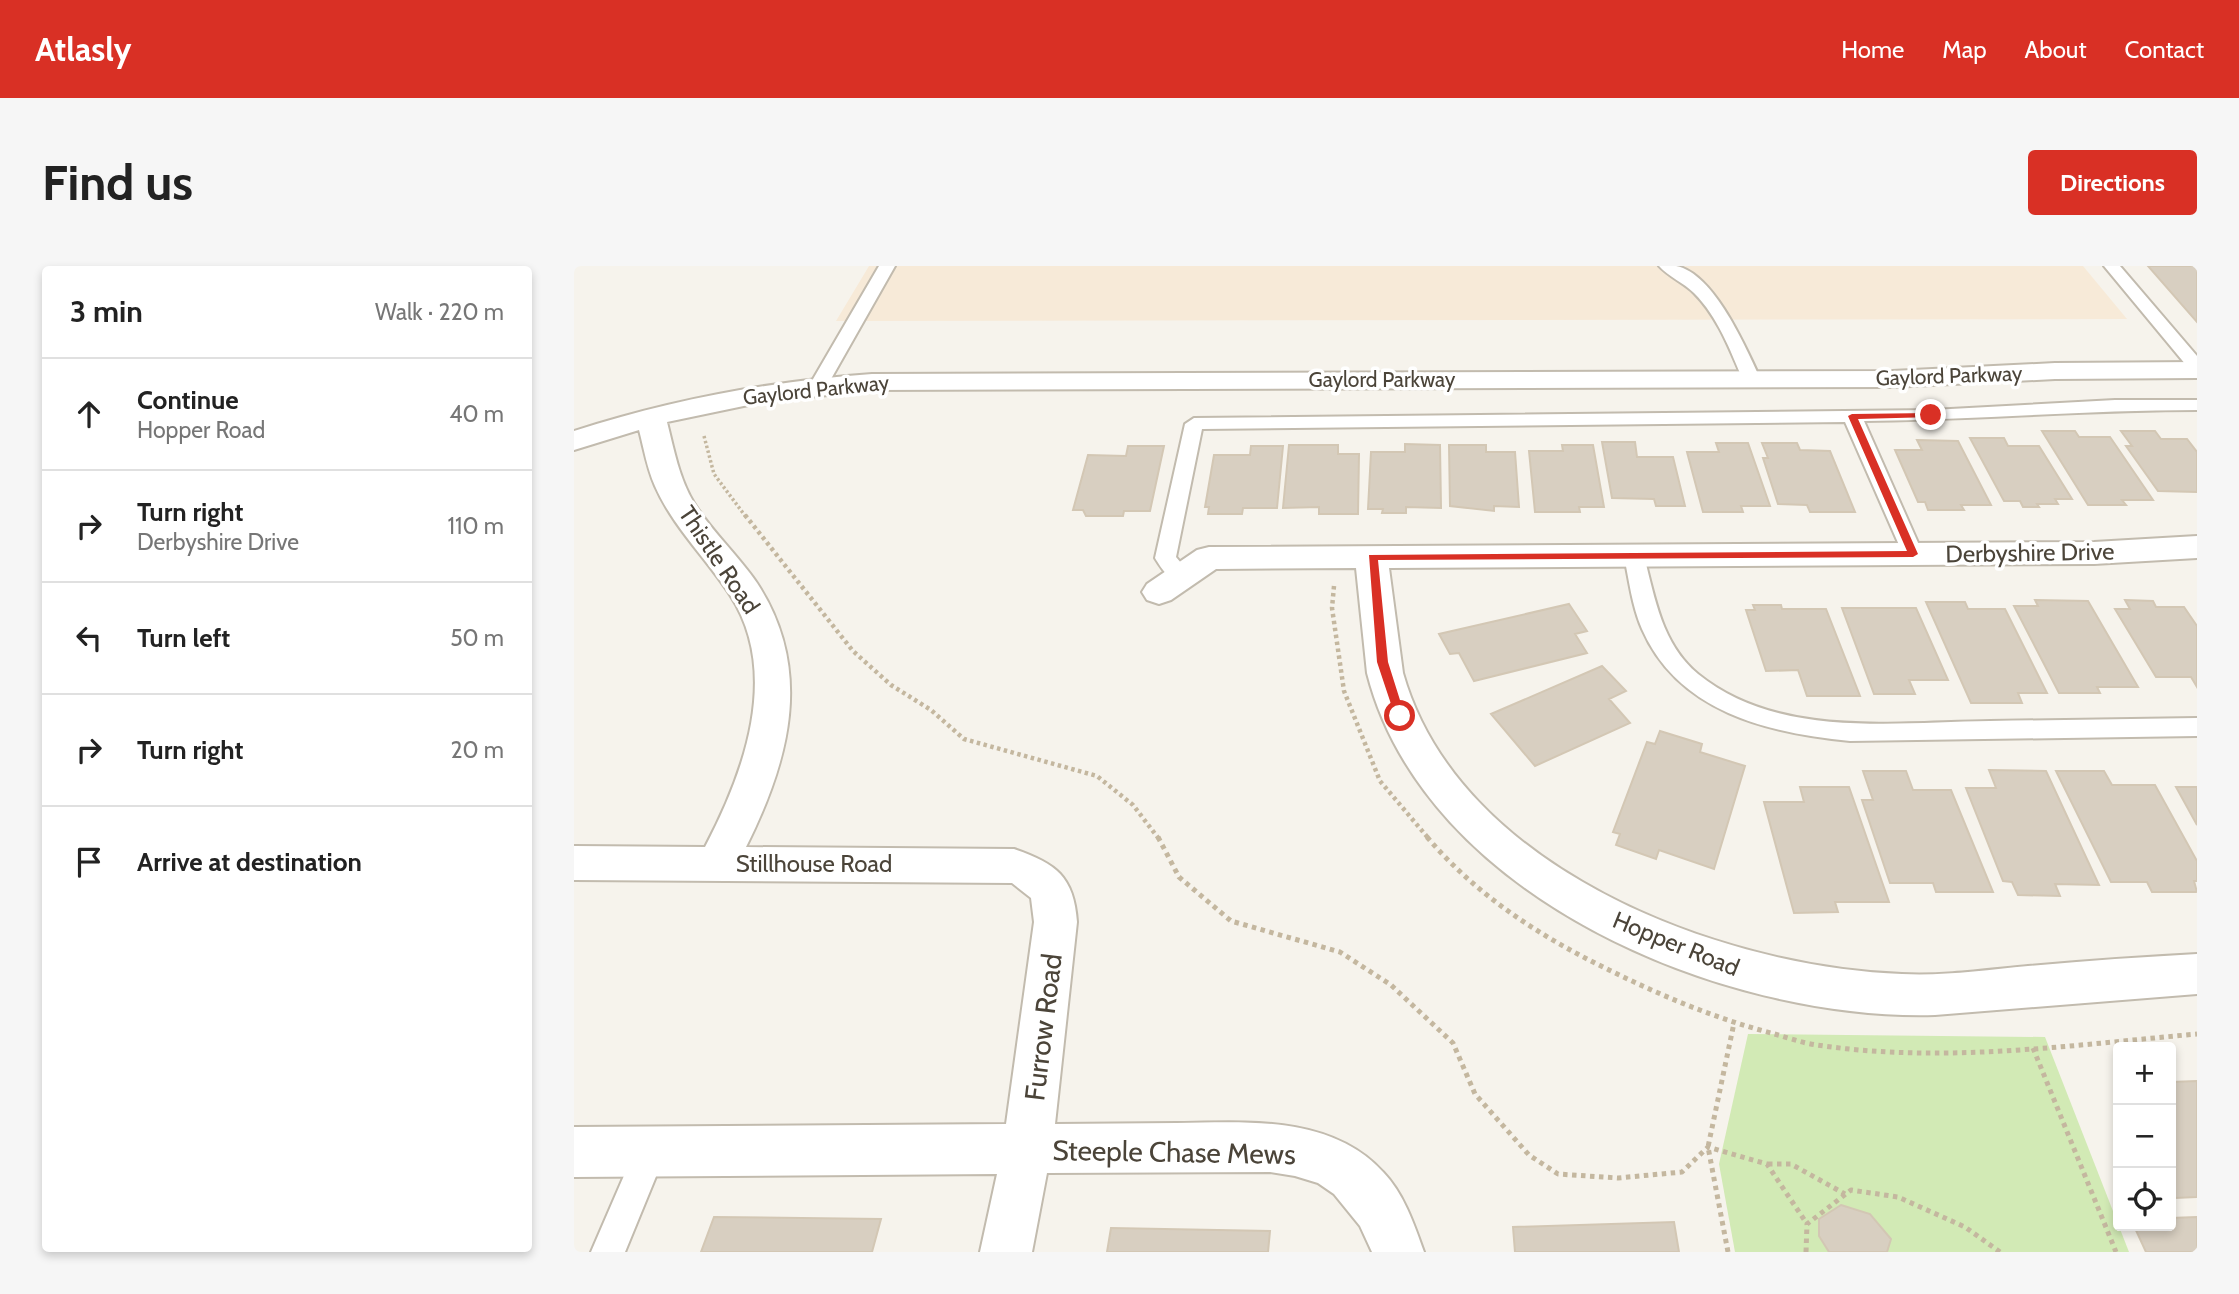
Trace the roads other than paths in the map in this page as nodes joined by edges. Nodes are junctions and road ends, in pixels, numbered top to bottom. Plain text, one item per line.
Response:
1 (887, 266) edge
2 (1667, 266) edge
3 (2112, 266) edge
4 (2197, 369) edge
5 (1752, 380) junction
6 (818, 386) junction
7 (2197, 405) edge
8 (1852, 416) junction
9 (651, 417) junction
10 (574, 440) edge
11 (2197, 547) edge
12 (1913, 554) junction
13 (1634, 556) junction
14 (1372, 557) junction
15 (1171, 584) joint
16 (2197, 727) edge
17 (574, 863) edge
18 (717, 863) junction
19 (1048, 886) joint
20 (2197, 974) edge
21 (1027, 1150) junction
22 (574, 1152) edge
23 (650, 1152) junction
24 (608, 1252) edge
25 (1006, 1252) edge
26 (1398, 1252) edge

1 - 6 lane
2 - 5 lane
3 - 4 lane
4 - 5 street, Gaylord Parkway
5 - 6 street, Gaylord Parkway
6 - 9 street, Gaylord Parkway
7 - 8 lane
8 - 12 lane
8 - 15 lane
9 - 10 street, Gaylord Parkway
9 - 18 street, Thistle Road
11 - 12 street, Derbyshire Drive
12 - 13 street, Derbyshire Drive
13 - 14 street, Derbyshire Drive
13 - 16 lane
14 - 15 street, Derbyshire Drive
14 - 20 street, Hopper Road
17 - 18 street, Stillhouse Road
18 - 19 street, Stillhouse Road
19 - 21 street, Furrow Road
21 - 23 street, Steeple Chase Mews
21 - 25 street, Furrow Road
21 - 26 street, Steeple Chase Mews
22 - 23 street, Steeple Chase Mews
23 - 24 lane

